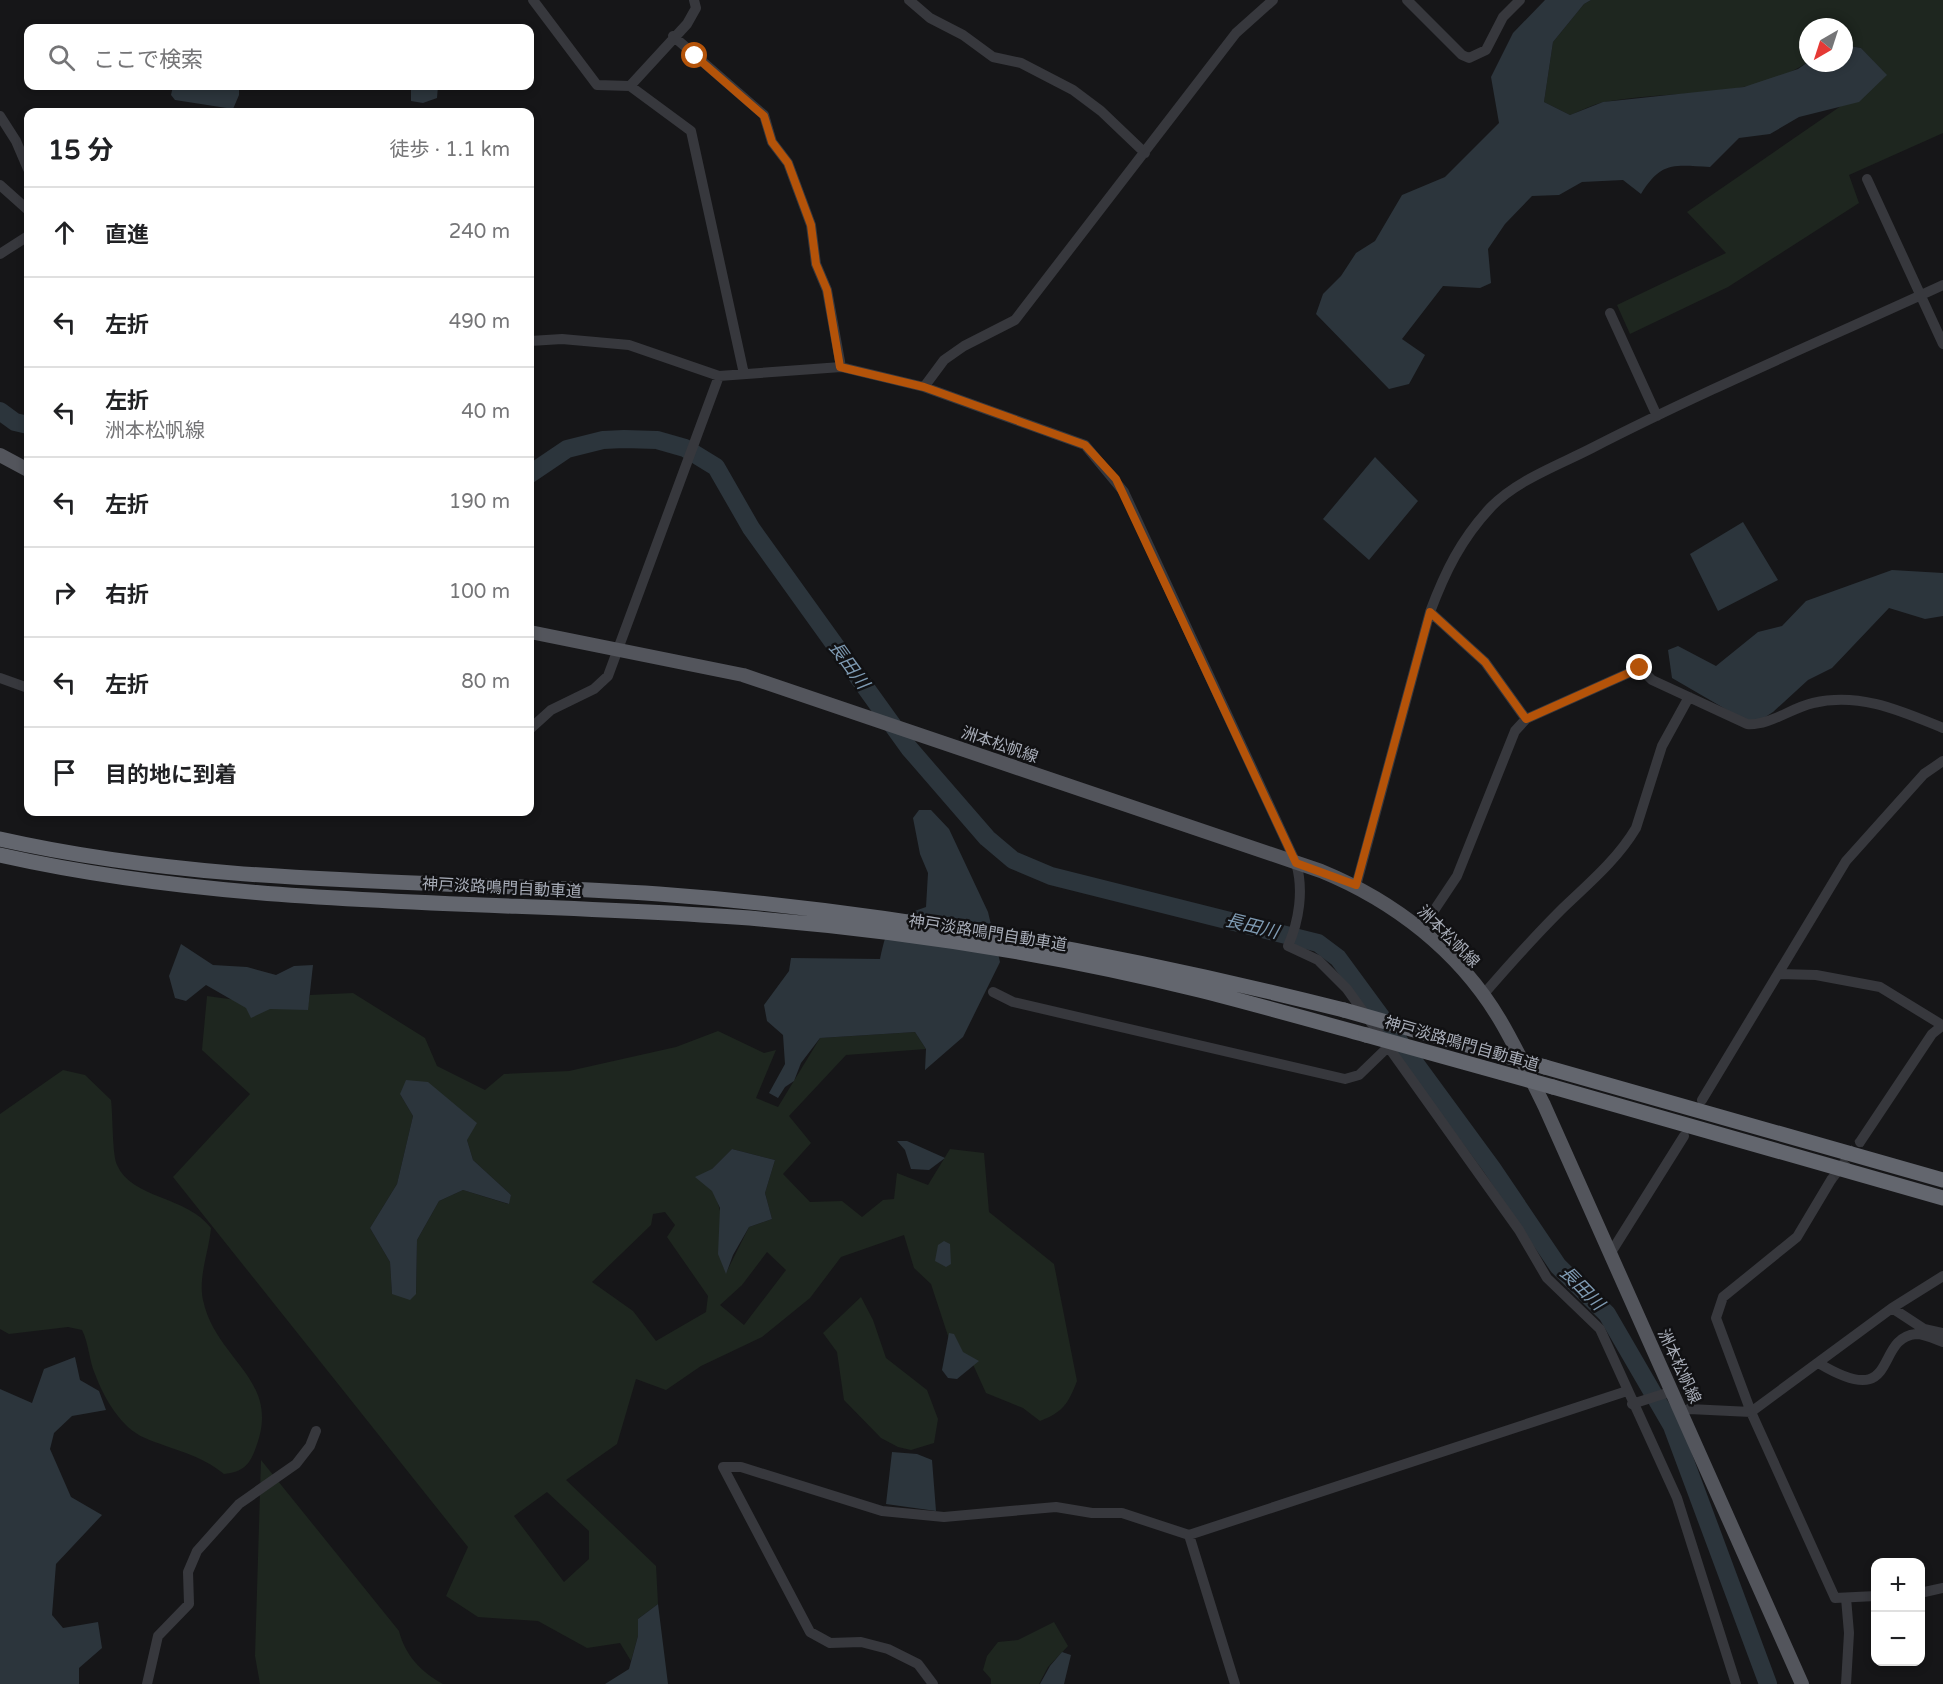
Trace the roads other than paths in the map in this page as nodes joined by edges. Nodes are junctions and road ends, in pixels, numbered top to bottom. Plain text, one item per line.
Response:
1 (533, 0) edge
2 (694, 0) edge
3 (909, 0) edge
4 (1273, 0) edge
5 (1407, 0) edge
6 (1520, 0) edge
7 (673, 36) junction
8 (630, 86) junction
9 (0, 116) edge
10 (1145, 153) junction
11 (24, 160) edge
12 (1867, 179) dead end
13 (0, 185) edge
14 (24, 206) edge
15 (24, 239) edge
16 (0, 254) edge
17 (1943, 285) edge
18 (1920, 296) junction
19 (1610, 313) dead end
20 (534, 341) edge
21 (1943, 345) edge
22 (840, 367) junction
23 (744, 374) junction
24 (719, 376) junction
25 (924, 387) junction
26 (1657, 416) junction
27 (0, 455) edge
28 (24, 468) edge
29 (1430, 612) junction
30 (534, 633) edge
31 (619, 649) junction
32 (0, 678) edge
33 (24, 687) edge
34 (1689, 697) junction
35 (1526, 719) junction
36 (534, 725) edge
37 (1943, 728) edge
38 (1943, 761) edge
39 (0, 839) edge
40 (0, 855) edge
41 (1296, 863) junction
42 (1356, 885) junction
43 (1431, 915) dead end
44 (1779, 974) junction
45 (993, 992) dead end
46 (1483, 995) junction
47 (1942, 1025) edge
48 (1388, 1047) junction
49 (1702, 1100) dead end
50 (1684, 1136) dead end
51 (1860, 1142) tunnel mouth
52 (1831, 1180) tunnel mouth
53 (1943, 1180) edge
54 (1943, 1198) edge
55 (1610, 1254) junction
56 (1943, 1276) edge
57 (1893, 1308) junction
58 (1943, 1333) edge
59 (1943, 1342) edge
60 (1820, 1364) junction
61 (1628, 1391) junction
62 (1673, 1391) junction
63 (1632, 1404) junction
64 (1683, 1412) junction
65 (1751, 1412) junction
66 (316, 1431) dead end
67 (1189, 1535) junction
68 (1943, 1588) edge
69 (1925, 1592) edge
70 (1871, 1596) edge
71 (1846, 1598) junction
72 (147, 1684) edge
73 (933, 1684) edge
74 (1235, 1684) edge
75 (1736, 1684) edge
76 (1802, 1684) edge
77 (1846, 1684) edge

1 - 8 street
2 - 7 street
3 - 10 street
4 - 10 street
5 - 6 street
7 - 8 street
7 - 22 street
8 - 23 street
9 - 11 street
10 - 25 street
12 - 18 street
13 - 14 street
15 - 16 street
17 - 18 street
18 - 21 street
18 - 26 street
19 - 26 street
20 - 24 street
22 - 23 street
22 - 25 street
23 - 24 street
24 - 31 street
25 - 41 street
26 - 29 street
27 - 28 main road
29 - 35 street
29 - 42 street
30 - 31 main road, 洲本松帆線
31 - 36 street
31 - 41 main road, 洲本松帆線
32 - 33 street
34 - 35 street
34 - 37 street
34 - 46 street
35 - 43 street
38 - 44 street
39 - 53 highway, 神戸淡路鳴門自動車道, bridge
40 - 54 highway, 神戸淡路鳴門自動車道, bridge
41 - 42 main road, 洲本松帆線
41 - 48 street
42 - 46 main road, 洲本松帆線
44 - 47 street
44 - 49 street
45 - 48 street
46 - 55 main road, 洲本松帆線
47 - 51 street
48 - 61 street
50 - 55 street
52 - 65 street
55 - 62 main road, 洲本松帆線
56 - 57 street
57 - 58 street
57 - 60 street
59 - 60 street
60 - 65 street
61 - 63 street
61 - 67 street
62 - 63 street
62 - 64 main road, 洲本松帆線
63 - 75 street
64 - 65 street
64 - 76 main road, 洲本松帆線
65 - 71 street
66 - 72 street
67 - 73 street
67 - 74 street
68 - 69 street
70 - 71 street
71 - 77 street

